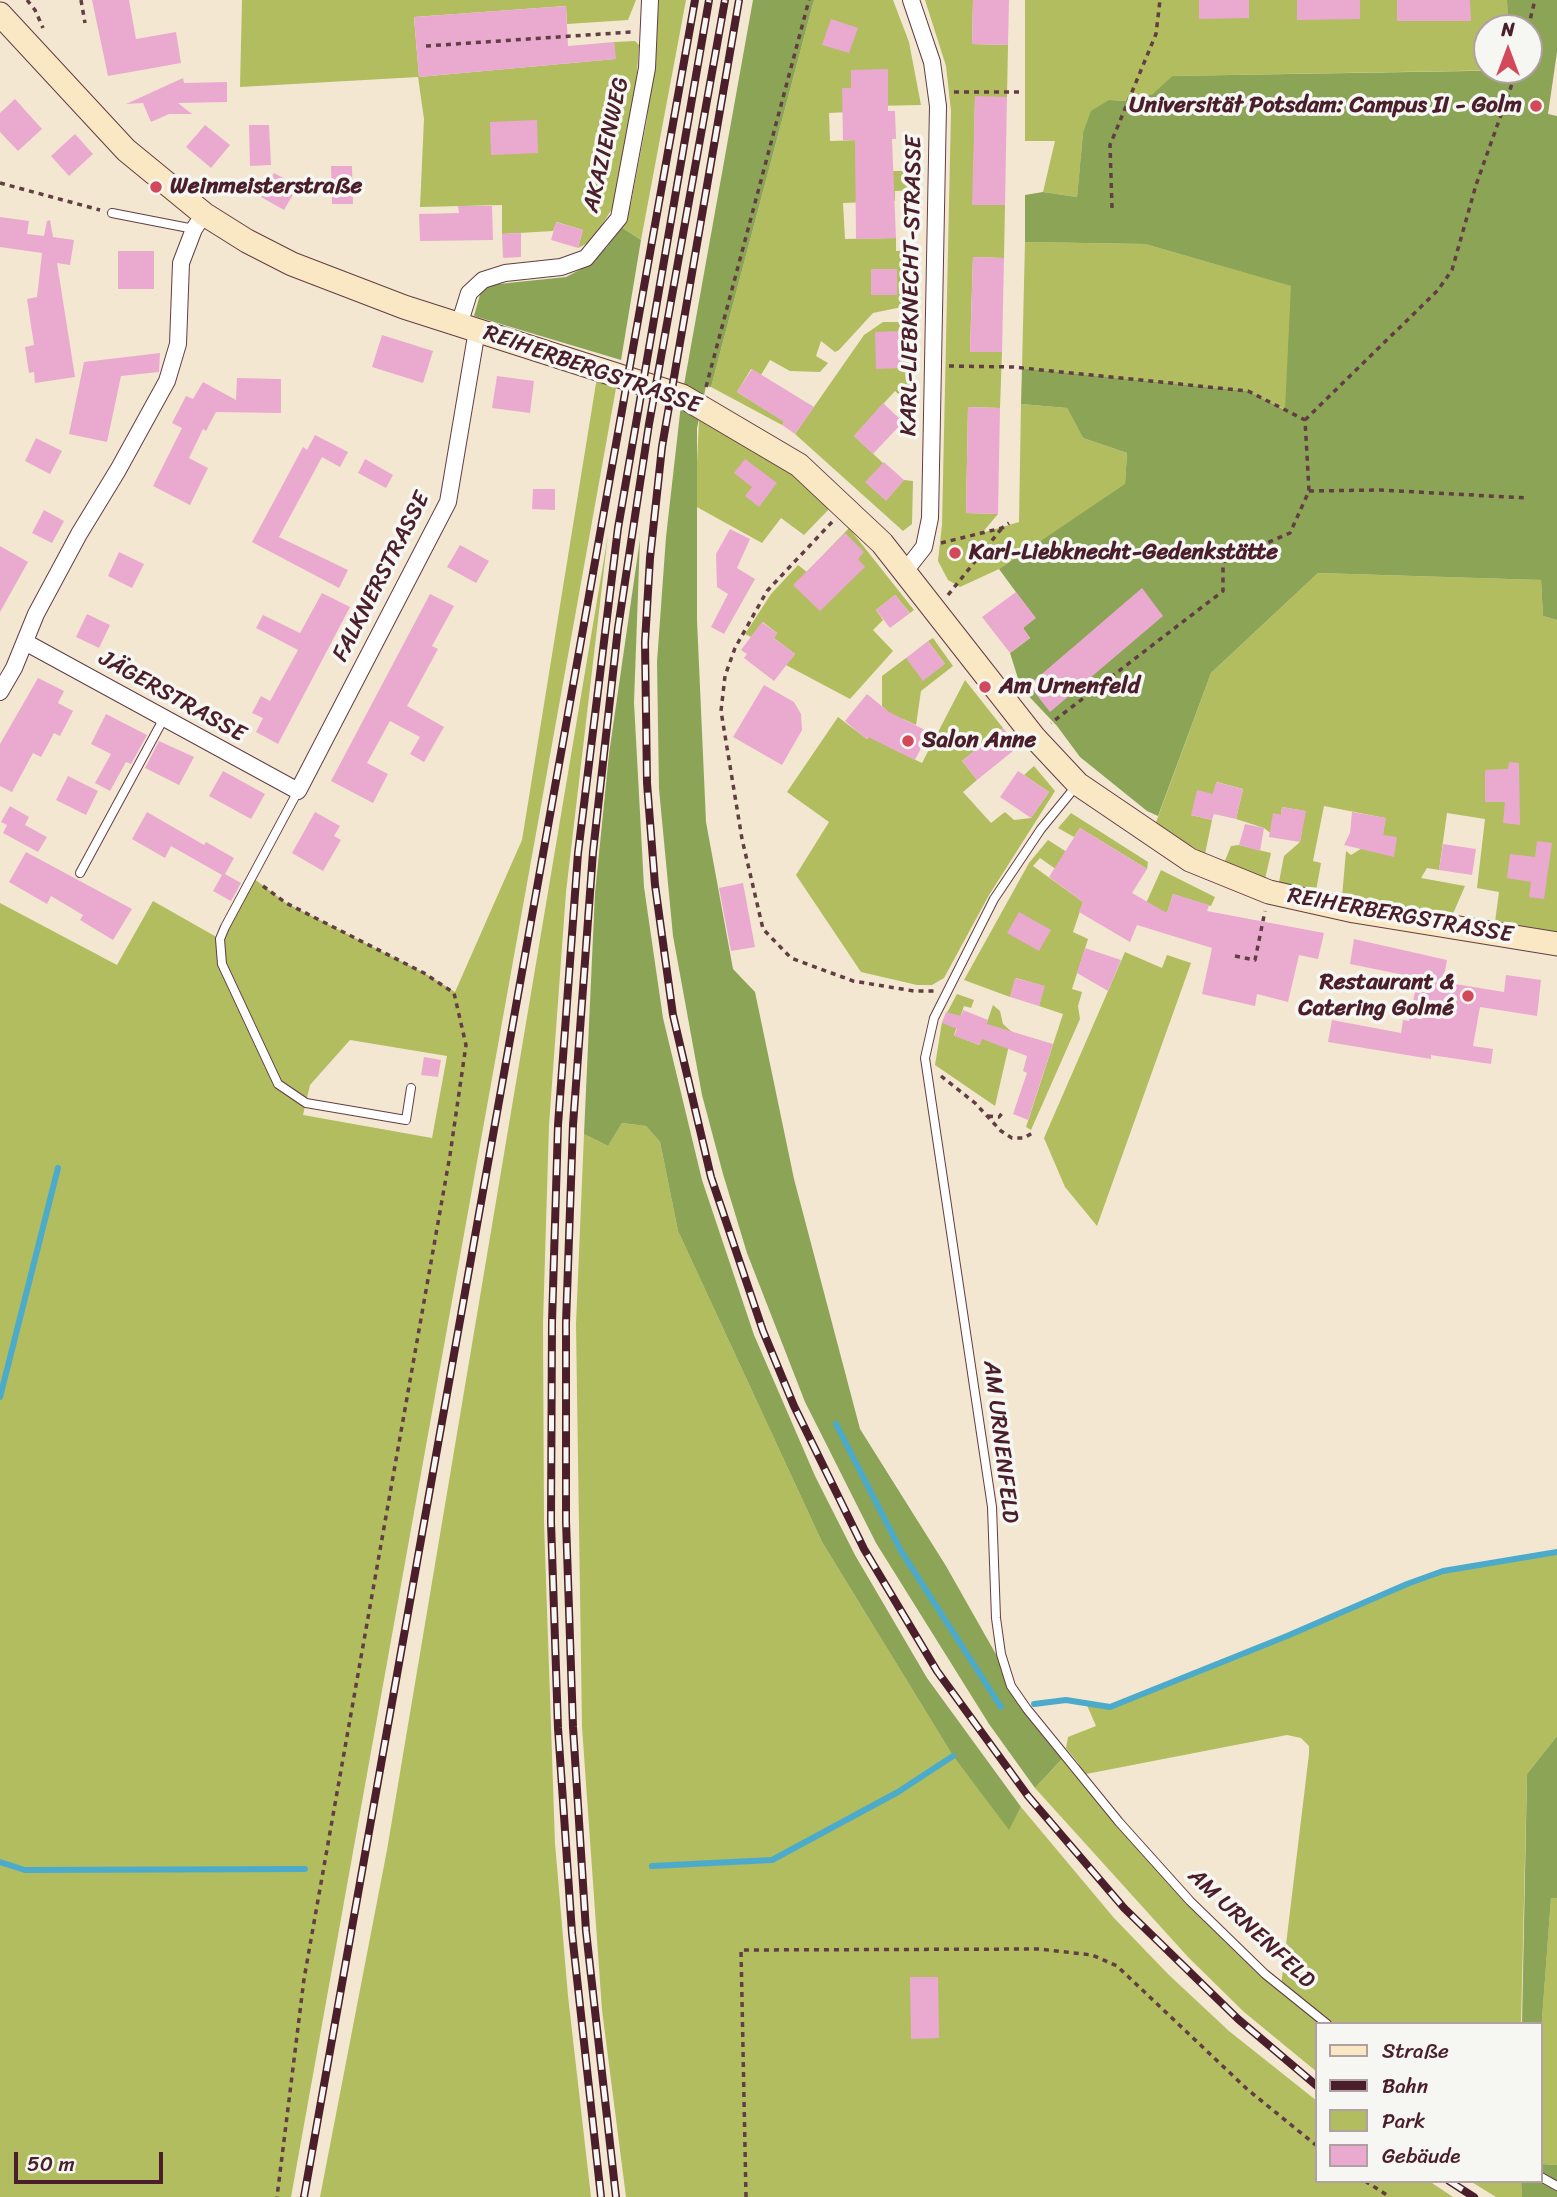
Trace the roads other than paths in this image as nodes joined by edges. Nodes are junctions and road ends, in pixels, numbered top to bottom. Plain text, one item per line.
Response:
1 (650, 0) edge
2 (911, 0) edge
3 (0, 14) edge
4 (112, 214) road end
5 (199, 221) junction
6 (468, 328) junction
7 (906, 570) junction
8 (25, 642) junction
9 (0, 692) edge
10 (163, 719) junction
11 (1078, 784) junction
12 (298, 791) junction
13 (80, 873) dead end
14 (1557, 944) edge
15 (411, 1088) dead end
16 (1324, 2022) edge

1 - 6 street, AKAZIENWEG
2 - 7 street, KARL-LIEBKNECHT-STRASSE
3 - 5 street, REIHERBERGSTRASSE
4 - 5 lane
5 - 6 street, REIHERBERGSTRASSE
5 - 8 street
6 - 7 street, REIHERBERGSTRASSE
6 - 12 street, FALKNERSTRASSE
7 - 11 street, REIHERBERGSTRASSE
8 - 9 street
8 - 10 street, JÄGERSTRASSE
10 - 12 street, JÄGERSTRASSE
10 - 13 lane
11 - 14 street, REIHERBERGSTRASSE
11 - 16 lane, AM URNENFELD
12 - 15 lane

